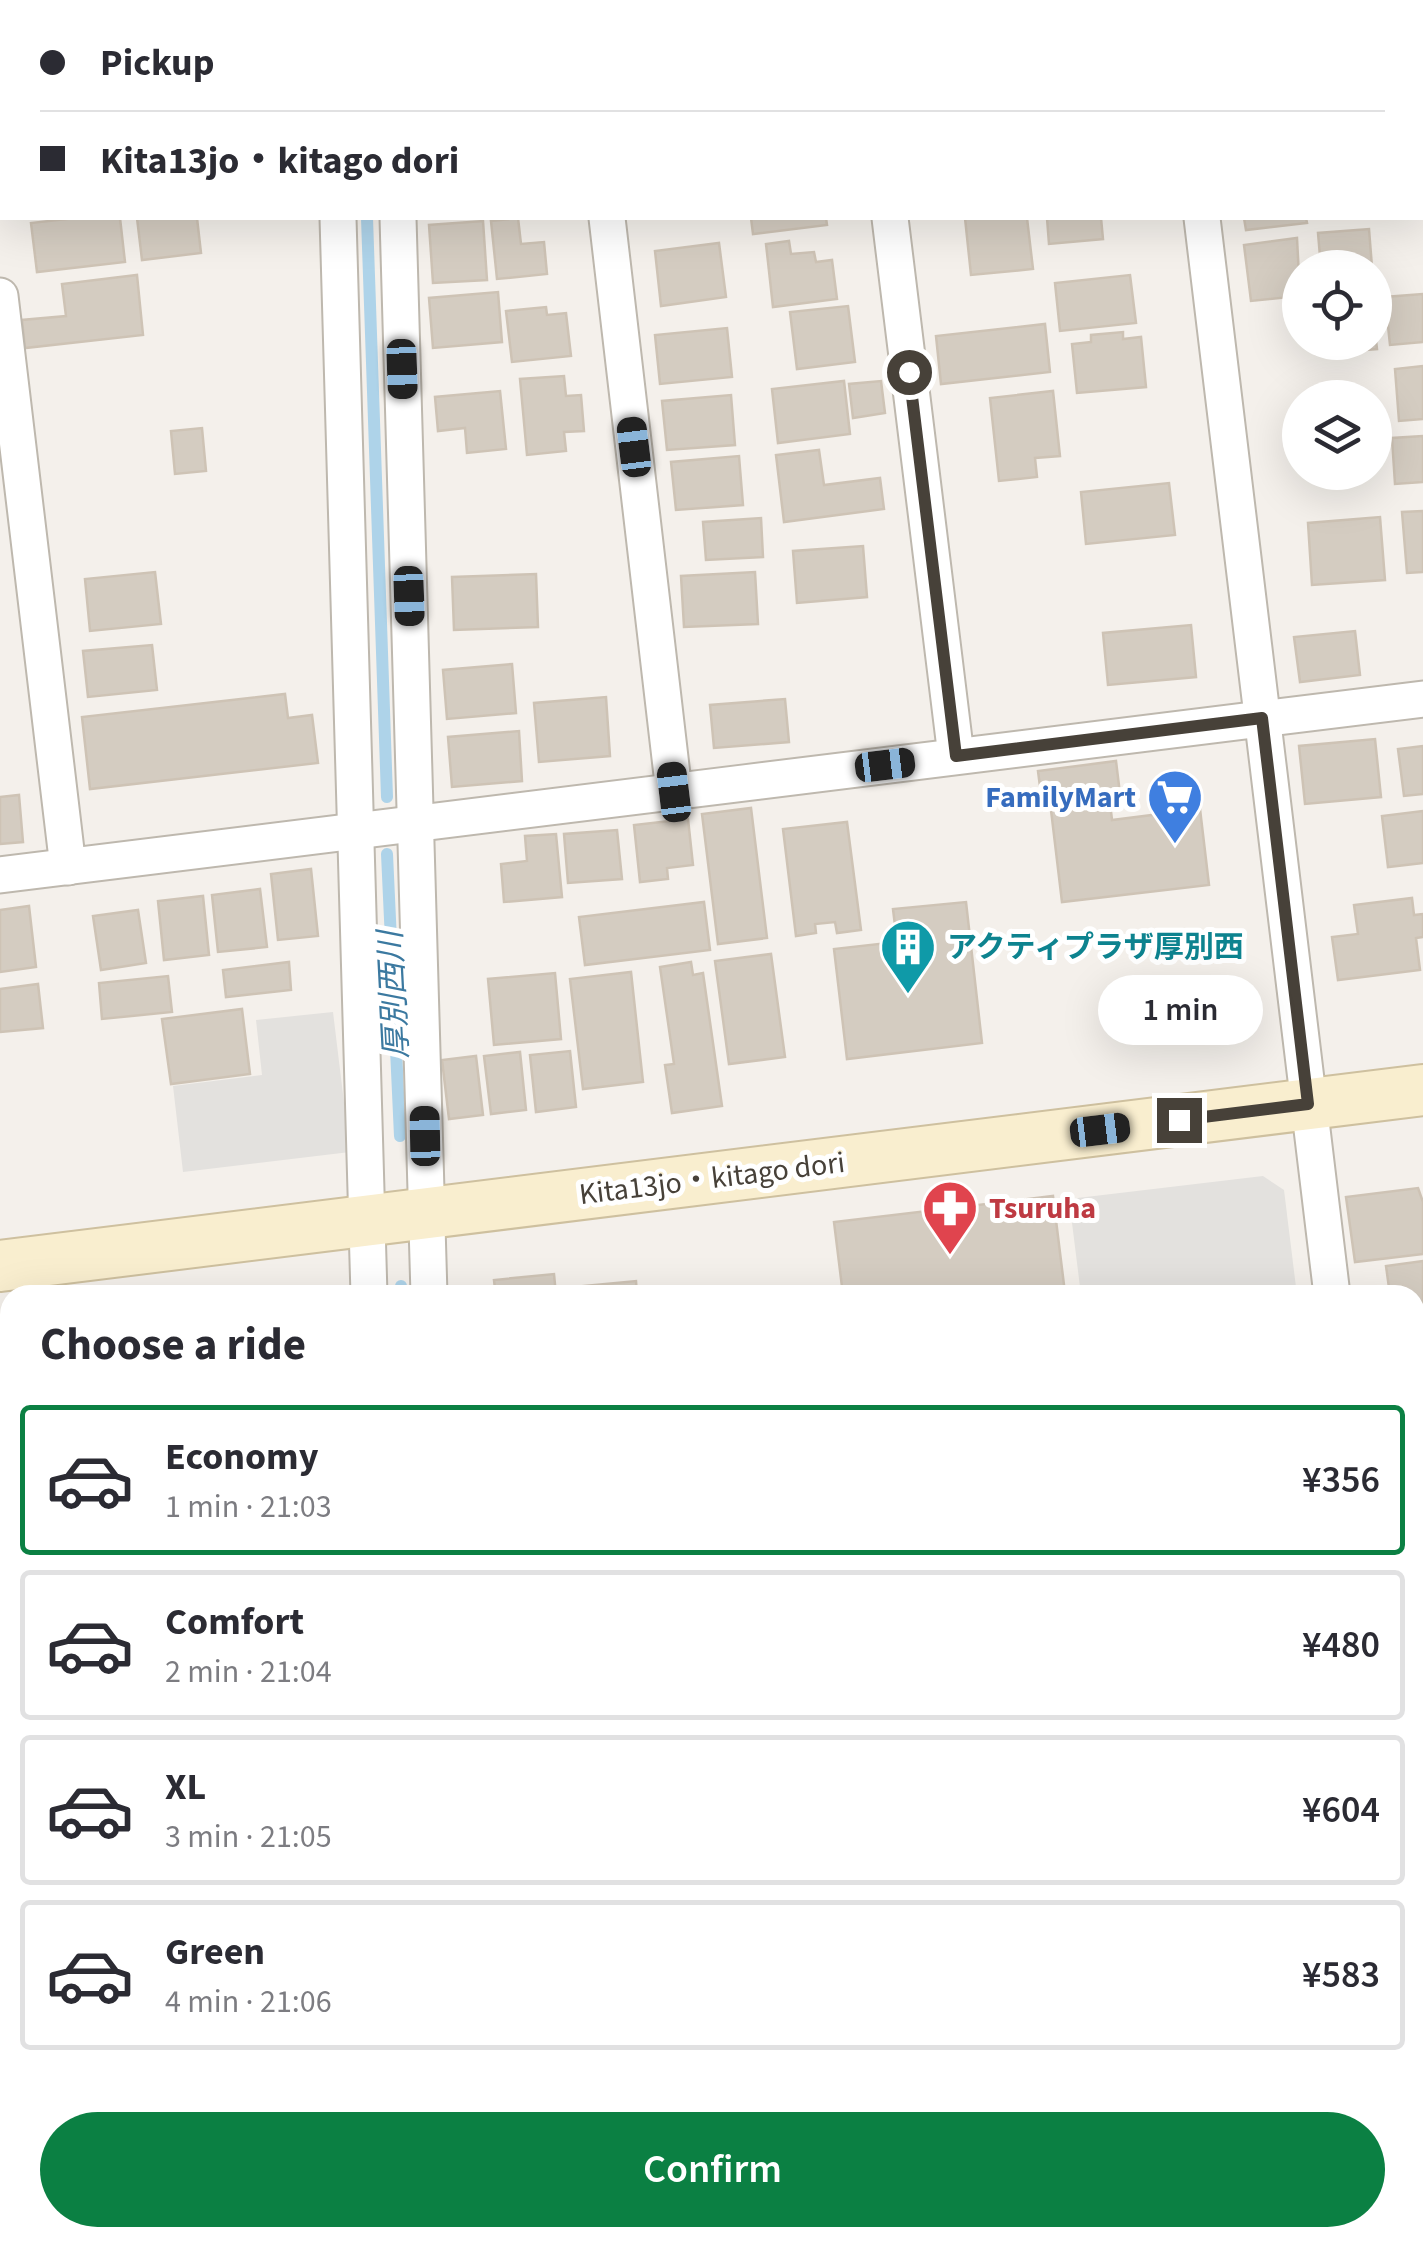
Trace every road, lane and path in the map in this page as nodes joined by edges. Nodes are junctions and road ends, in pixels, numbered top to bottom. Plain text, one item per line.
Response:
1 (338, 220) edge
2 (398, 220) edge
3 (606, 220) edge
4 (890, 220) edge
5 (1202, 220) edge
6 (0, 296) edge
7 (6, 400) edge
8 (1423, 700) edge
9 (1262, 718) junction
10 (956, 756) junction
11 (674, 792) junction
12 (416, 824) junction
13 (356, 831) junction
14 (68, 867) junction
15 (0, 875) edge
16 (1423, 1090) edge
17 (1308, 1104) junction
18 (427, 1214) junction
19 (368, 1220) junction
20 (0, 1266) edge
21 (369, 1285) edge
22 (429, 1285) edge
23 (1331, 1285) edge

1 - 13 street
2 - 12 street
3 - 11 street
4 - 10 street
5 - 9 street
6 - 7 street
7 - 14 street
8 - 9 street
9 - 10 street
9 - 17 street
10 - 11 street
11 - 12 street
12 - 13 street
12 - 18 street
13 - 14 street
13 - 19 street
14 - 15 street
16 - 17 main road, Kita13jo・kitago dori
17 - 18 main road, Kita13jo・kitago dori
17 - 23 street
18 - 19 main road, Kita13jo・kitago dori
18 - 22 street
19 - 20 main road, Kita13jo・kitago dori
19 - 21 street

